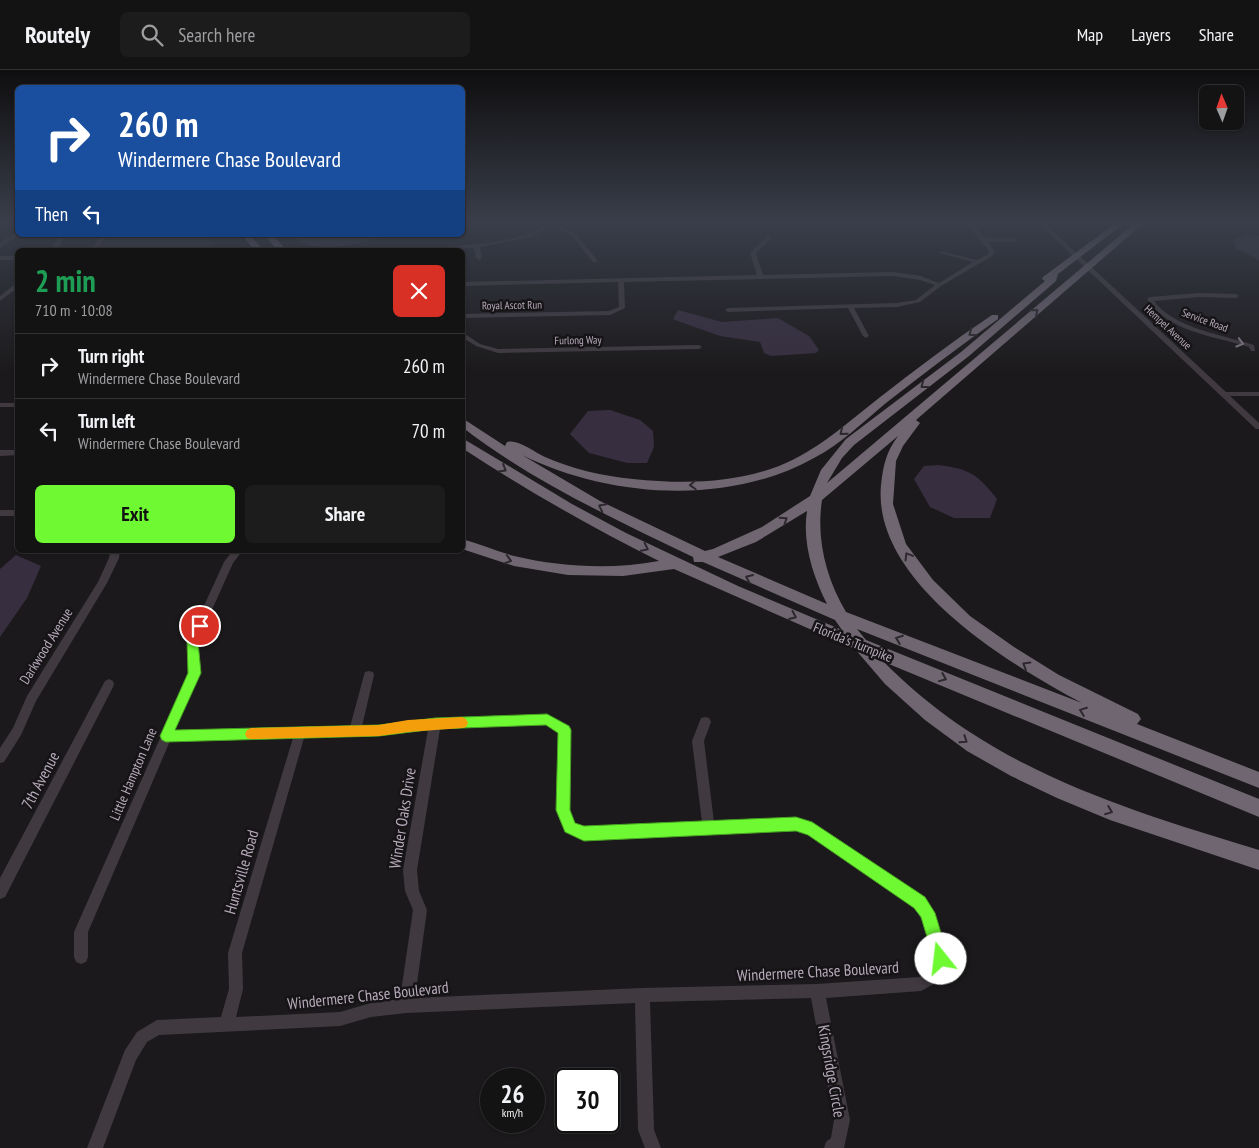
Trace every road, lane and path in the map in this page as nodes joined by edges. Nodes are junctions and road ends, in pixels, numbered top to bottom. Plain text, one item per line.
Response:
1 (760, 272) edge
2 (961, 272) edge
3 (1057, 272) edge
4 (1082, 272) edge
5 (1092, 272) edge
6 (1054, 275) junction
7 (761, 277) junction
8 (621, 280) junction
9 (465, 284) edge
10 (15, 285) edge
11 (939, 285) junction
12 (0, 286) edge
13 (15, 286) edge
14 (1236, 296) dead end
15 (0, 299) edge
16 (850, 307) junction
17 (728, 310) dead end
18 (465, 316) edge
19 (465, 336) edge
20 (866, 336) dead end
21 (699, 347) dead end
22 (1253, 350) dead end
23 (959, 378) junction
24 (1226, 396) junction
25 (1259, 396) edge
26 (0, 405) edge
27 (15, 405) edge
28 (465, 421) edge
29 (465, 422) edge
30 (1259, 428) edge
31 (465, 444) edge
32 (15, 452) edge
33 (0, 453) edge
34 (0, 513) edge
35 (15, 513) edge
36 (465, 545) edge
37 (114, 553) edge
38 (236, 553) edge
39 (369, 675) dead end
40 (109, 684) dead end
41 (705, 722) dead end
42 (435, 724) junction
43 (355, 731) junction
44 (300, 732) junction
45 (166, 736) junction
46 (0, 758) edge
47 (1259, 779) edge
48 (1259, 808) edge
49 (709, 828) junction
50 (1259, 860) edge
51 (0, 892) edge
52 (82, 957) dead end
53 (817, 991) junction
54 (642, 995) junction
55 (406, 1006) junction
56 (227, 1024) junction
57 (95, 1148) edge
58 (653, 1148) edge
59 (832, 1148) edge

1 - 7 street
2 - 11 street
3 - 6 highway
23 -> 4 highway
5 - 24 street, Hempel Avenue
6 -> 28 highway
6 -> 50 highway
7 - 8 street
7 - 11 street
8 - 9 street
8 - 18 street, Royal Ascot Run
10 - 12 street
11 - 16 street
13 - 15 street
14 -> 22 street, Service Road
16 - 17 street
16 - 20 street
19 - 21 street, Furlong Way
36 -> 23 highway
47 -> 23 highway
24 - 25 street
24 - 30 street, Hempel Avenue
26 - 27 street
47 -> 29 highway, Florida's Turnpike
31 -> 48 highway, Florida's Turnpike
32 - 33 street
34 - 35 street
37 - 46 street, Darkwood Avenue
38 - 45 street, Little Hampton Lane
39 - 43 street
40 - 51 street, 7th Avenue
41 - 49 street
42 - 43 street, Windermere Chase Boulevard
42 - 49 street, Windermere Chase Boulevard
42 - 55 street, Winder Oaks Drive
43 - 44 street, Windermere Chase Boulevard
44 - 45 street, Windermere Chase Boulevard
44 - 56 street, Huntsville Road
45 - 52 street, Little Hampton Lane
49 - 53 street, Windermere Chase Boulevard
53 - 54 street, Windermere Chase Boulevard
53 - 59 street, Kingsridge Circle
54 - 55 street, Windermere Chase Boulevard
54 - 58 street
55 - 56 street, Windermere Chase Boulevard
56 - 57 street, Windermere Chase Boulevard

